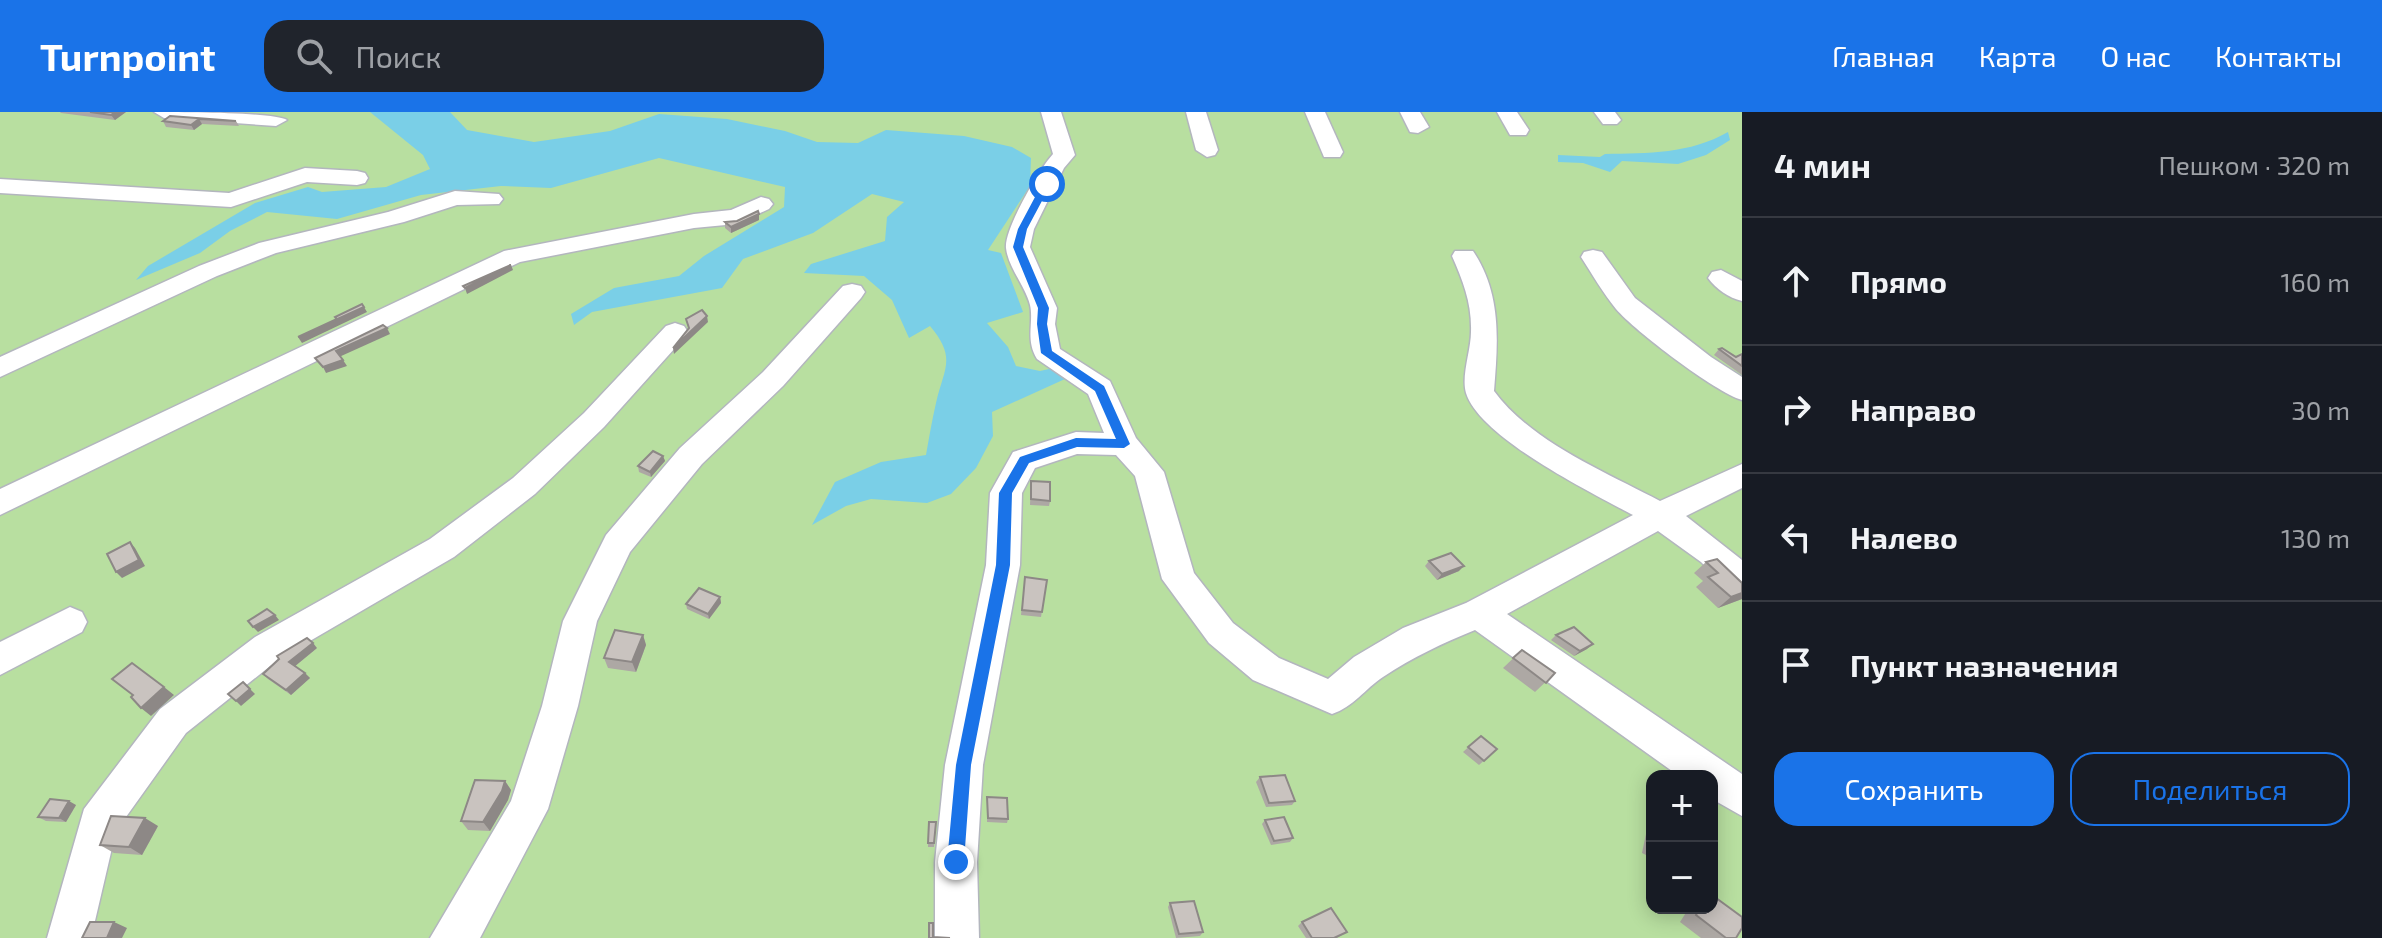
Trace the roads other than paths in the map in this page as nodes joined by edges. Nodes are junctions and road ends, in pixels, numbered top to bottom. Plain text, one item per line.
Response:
1 (164, 112) edge
2 (1051, 112) edge
3 (1196, 112) edge
4 (1315, 112) edge
5 (276, 120) dead end
6 (1207, 150) dead end
7 (1332, 152) dead end
8 (357, 178) dead end
9 (0, 186) edge
10 (491, 199) dead end
11 (761, 204) dead end
12 (1464, 256) dead end
13 (1593, 257) dead end
14 (1721, 278) dead end
15 (852, 292) dead end
16 (1742, 293) edge
17 (675, 332) dead end
18 (0, 368) edge
19 (1742, 390) edge
20 (1124, 444) junction
21 (1742, 475) edge
22 (0, 503) edge
23 (1660, 515) junction
24 (1742, 581) edge
25 (1478, 613) junction
26 (70, 622) dead end
27 (0, 660) edge
28 (1703, 770) edge
29 (1718, 780) edge
30 (1742, 797) edge
31 (69, 938) edge
32 (452, 938) edge
33 (957, 938) edge

1 - 5 street
2 - 20 street
3 - 6 street
4 - 7 street
8 - 9 street
10 - 18 street
11 - 22 street
12 - 23 street
13 - 19 street
14 - 16 street
15 - 32 street
17 - 31 street
20 - 25 street
20 - 33 street
21 - 23 street
23 - 24 street
23 - 25 street
25 - 28 street
26 - 27 street
29 - 30 street

